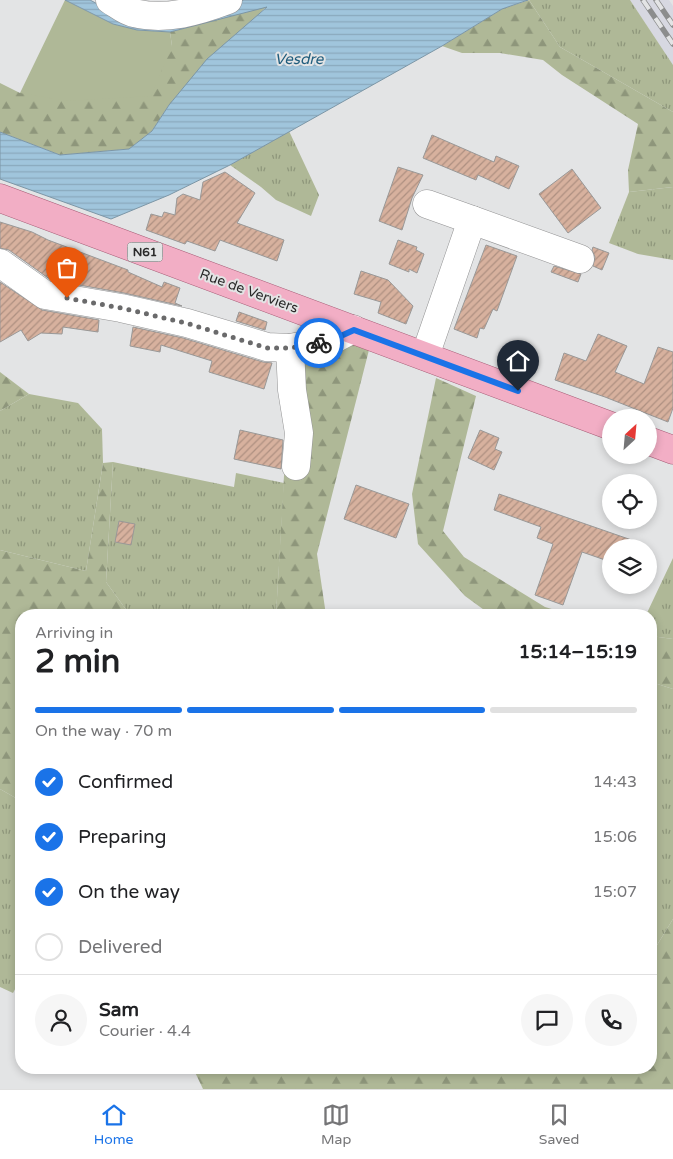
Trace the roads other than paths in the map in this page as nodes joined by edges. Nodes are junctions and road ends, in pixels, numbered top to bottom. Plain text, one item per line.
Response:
1 (110, 0) edge
2 (228, 0) edge
3 (0, 198) edge
4 (427, 204) dead end
5 (472, 220) junction
6 (580, 259) dead end
7 (0, 264) edge
8 (354, 330) junction
9 (290, 348) junction
10 (425, 356) junction
11 (602, 423) edge
12 (658, 444) edge
13 (673, 450) edge
14 (296, 466) dead end

1 - 2 street
3 - 8 main road, Rue de Verviers / N61
4 - 5 street
5 - 6 street
5 - 10 street
7 - 9 street
8 - 9 street
8 - 10 main road, Rue de Verviers / N61
9 - 14 street
10 - 11 main road, Rue de Verviers / N61
12 - 13 main road

